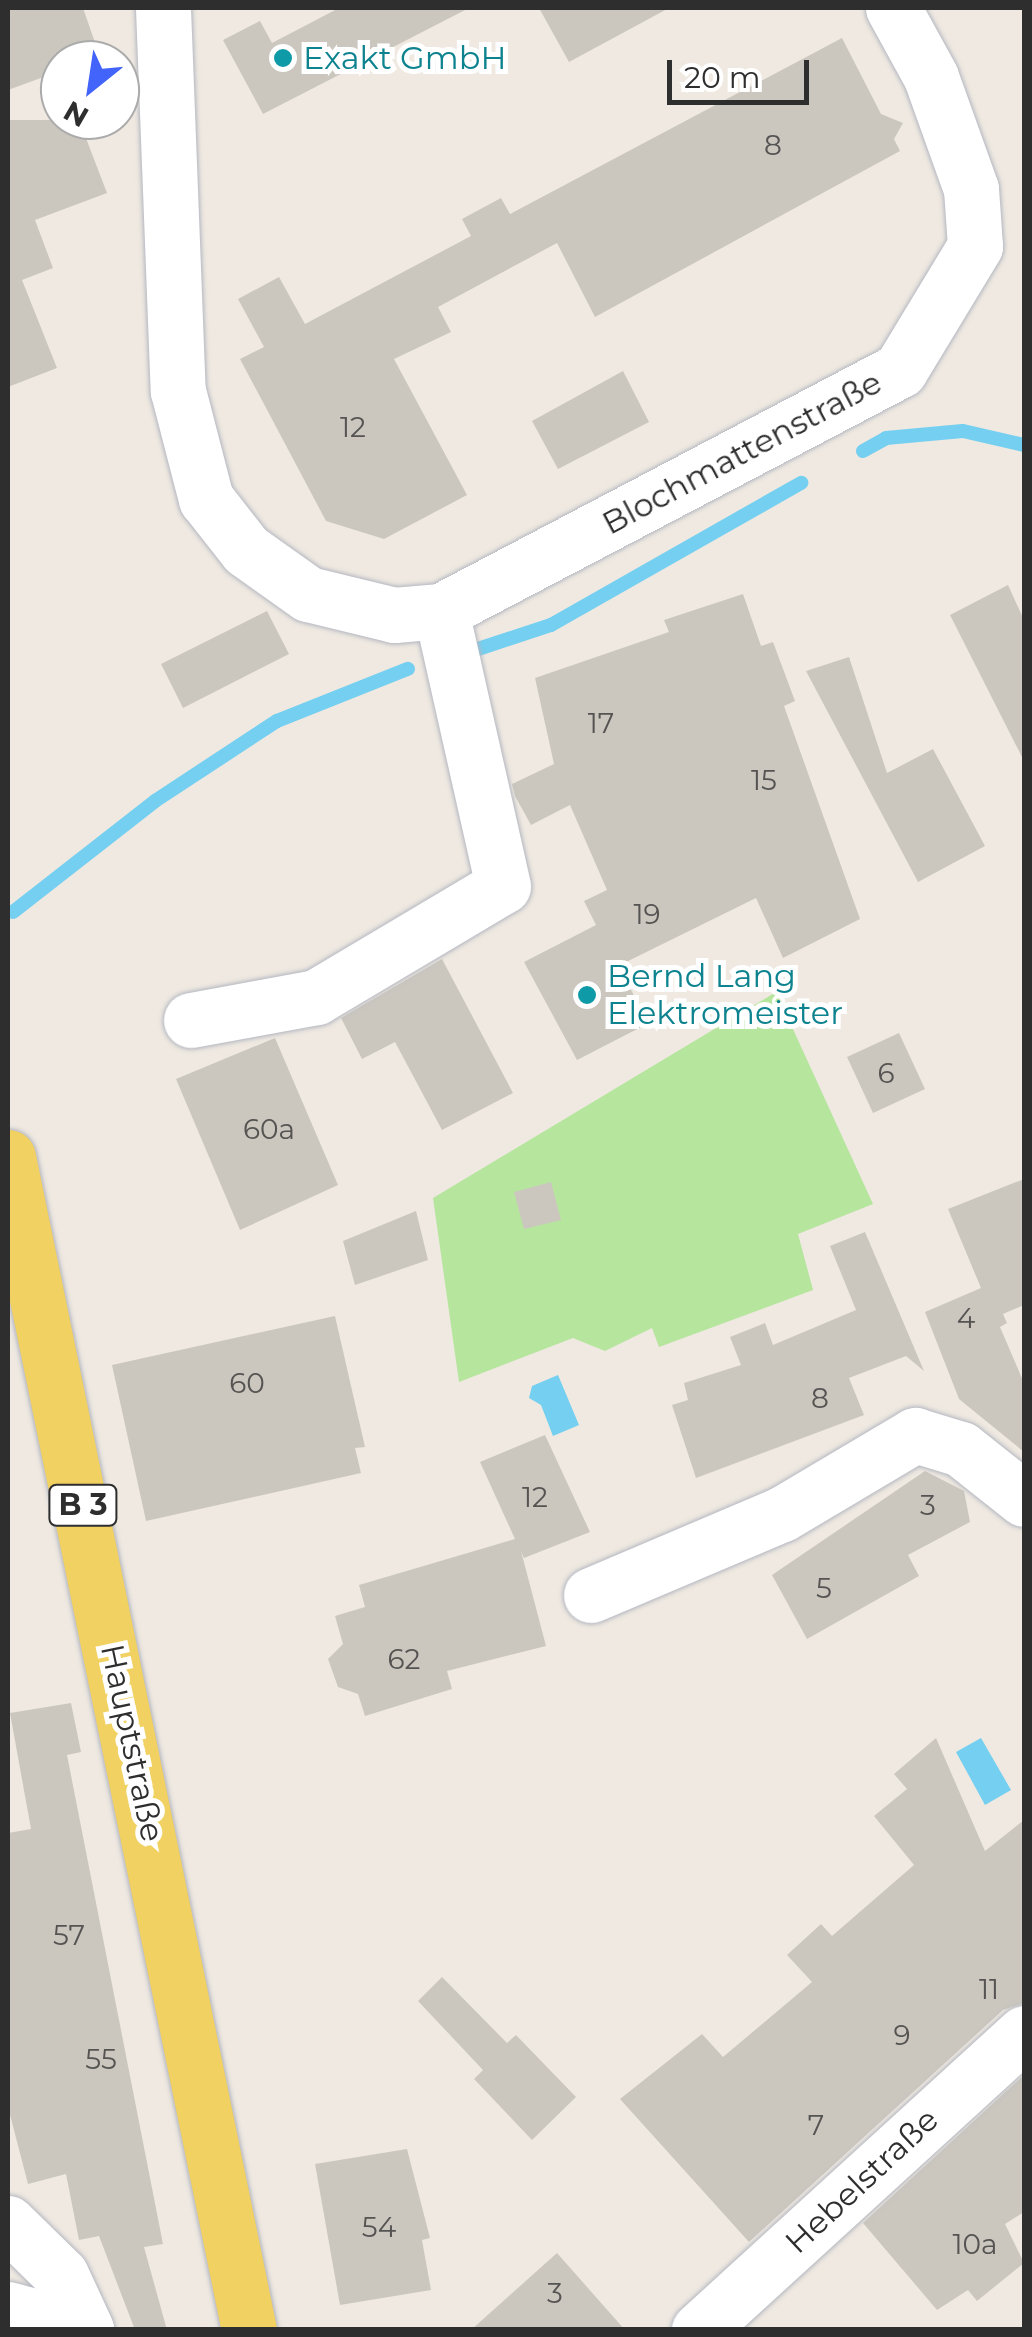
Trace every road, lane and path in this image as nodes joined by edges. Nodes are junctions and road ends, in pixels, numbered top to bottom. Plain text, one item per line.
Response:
1 (163, 8) edge
2 (893, 8) edge
3 (441, 611) junction
4 (191, 1020) dead end
5 (8, 1157) edge
6 (1024, 1499) edge
7 (591, 1595) dead end
8 (1024, 2032) edge
9 (8, 2224) edge
10 (8, 2310) edge
11 (86, 2329) edge
12 (250, 2330) edge
13 (699, 2330) edge

1 - 3 street, Blochmattenstraße
2 - 3 street, Blochmattenstraße
3 - 4 street
5 - 12 main road, Hauptstraße / B 3
6 - 7 street
8 - 13 street, Hebelstraße
9 - 11 street
10 - 11 street

